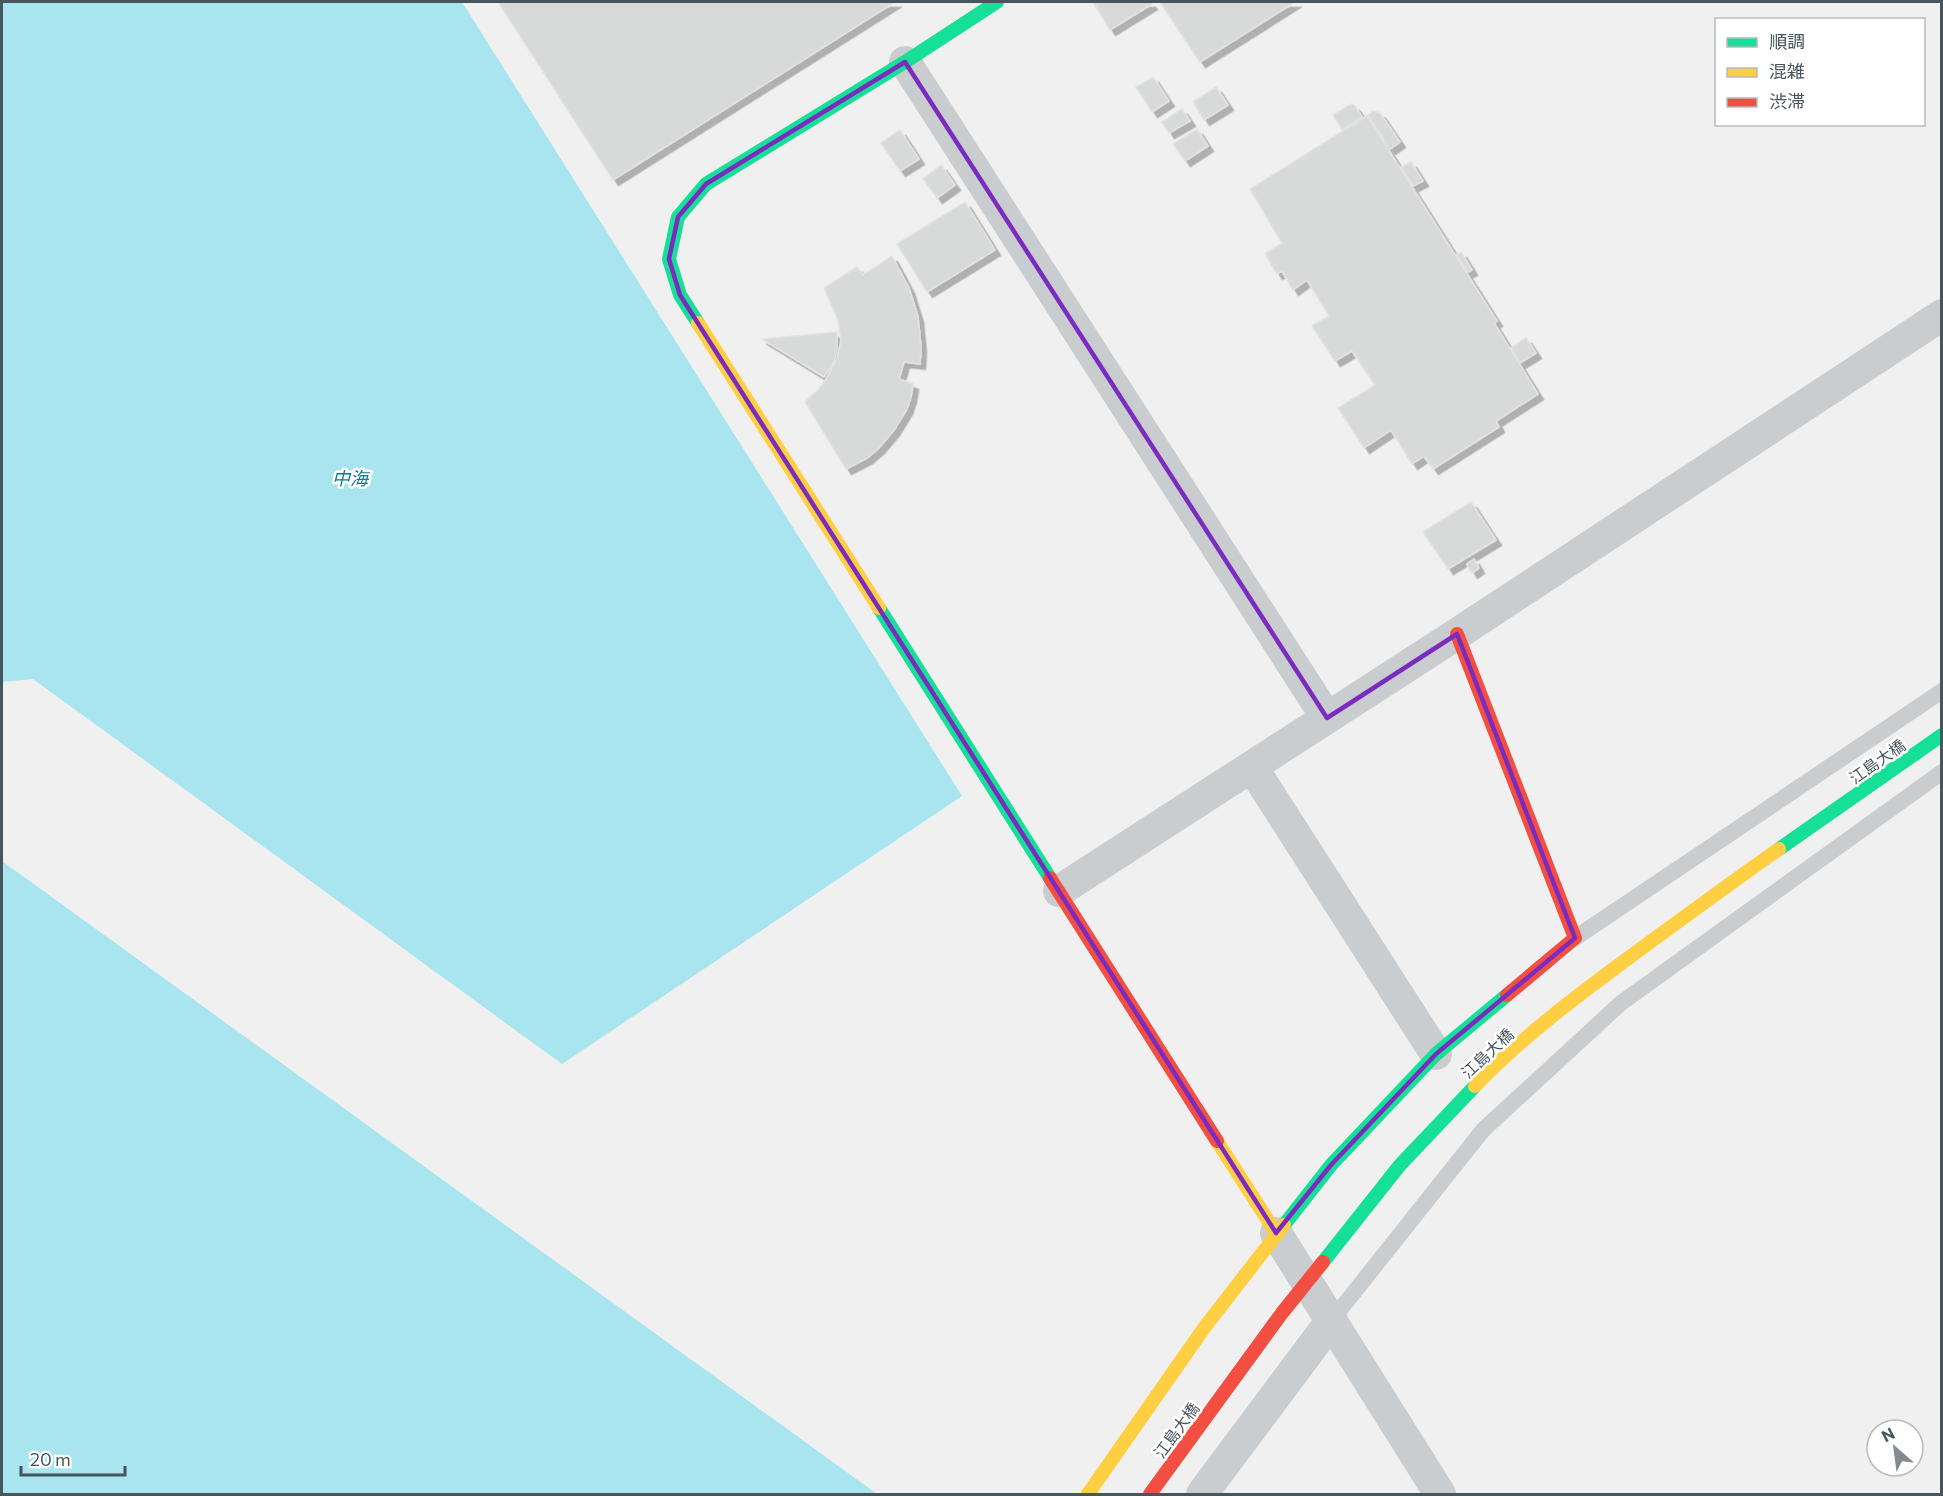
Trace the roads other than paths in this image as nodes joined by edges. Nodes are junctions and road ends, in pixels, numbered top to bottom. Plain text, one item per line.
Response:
1 (997, 2) edge
2 (905, 62) junction
3 (1941, 315) edge
4 (1457, 634) junction
5 (1941, 691) edge
6 (1327, 718) junction
7 (1941, 735) edge
8 (1252, 767) junction
9 (1941, 772) edge
10 (1059, 891) junction
11 (1575, 938) junction
12 (1436, 1054) junction
13 (1276, 1233) junction
14 (1332, 1320) junction
15 (1088, 1494) edge
16 (1150, 1494) edge
17 (1202, 1494) edge
18 (1440, 1494) edge

1 - 2 street
2 - 6 street
2 - 10 street
3 - 4 street
4 - 6 street
4 - 11 street
5 - 11 lane
6 - 8 street
7 - 16 street, 江島大橋, bridge
8 - 10 street
8 - 12 street
9 - 14 lane
10 - 13 street
11 - 12 street
12 - 13 street
13 - 14 street
13 - 15 street
14 - 17 street
14 - 18 street

